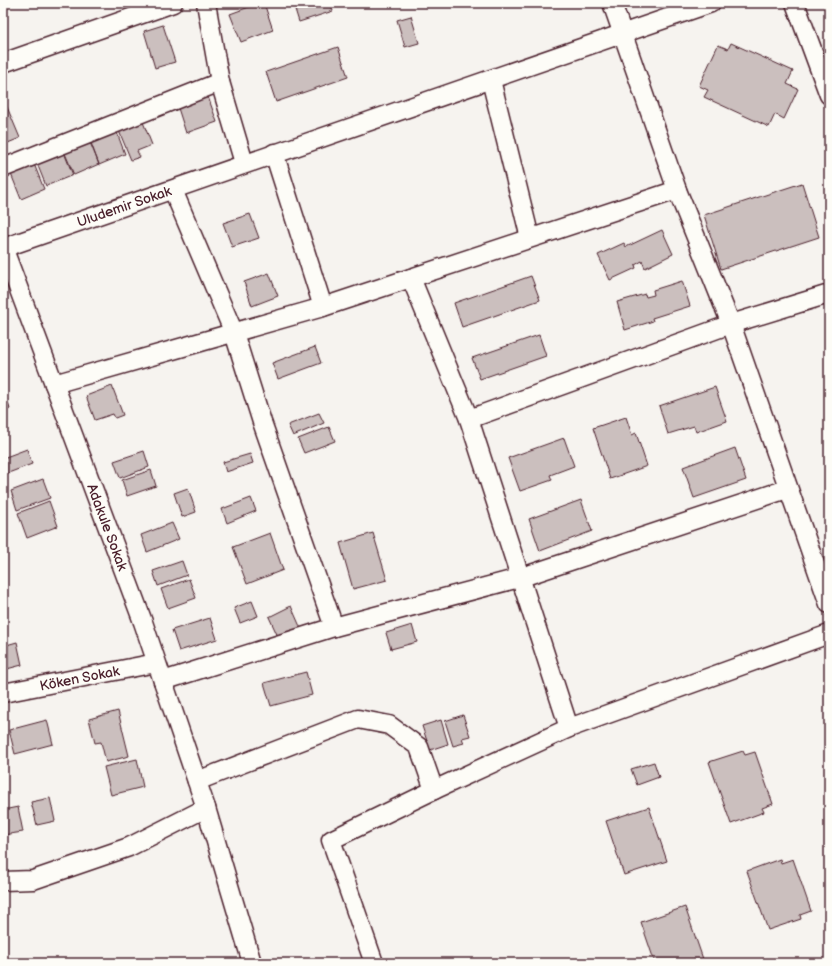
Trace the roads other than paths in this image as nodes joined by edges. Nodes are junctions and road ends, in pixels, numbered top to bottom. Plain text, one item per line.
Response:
1 (172, 3) edge
2 (206, 3) edge
3 (612, 3) edge
4 (711, 3) edge
5 (795, 3) edge
6 (622, 34) junction
7 (3, 63) edge
8 (491, 80) junction
9 (220, 82) junction
10 (829, 94) edge
11 (274, 153) junction
12 (244, 163) junction
13 (3, 168) edge
14 (173, 190) junction
15 (677, 190) junction
16 (530, 238) junction
17 (3, 248) edge
18 (411, 278) junction
19 (829, 294) edge
20 (323, 307) junction
21 (730, 324) junction
22 (234, 333) junction
23 (54, 384) junction
24 (469, 419) junction
25 (787, 489) junction
26 (519, 578) junction
27 (829, 604) edge
28 (334, 627) junction
29 (829, 634) edge
30 (156, 663) junction
31 (163, 681) junction
32 (3, 693) edge
33 (569, 728) junction
34 (197, 781) junction
35 (434, 790) junction
36 (206, 808) junction
37 (3, 881) edge
38 (252, 963) edge
39 (374, 963) edge

1 - 7 street
2 - 9 street
3 - 6 street
4 - 6 street, Uludemir Sokak
5 - 10 street
6 - 8 street, Uludemir Sokak
6 - 15 street
8 - 11 street, Uludemir Sokak
8 - 16 street
9 - 12 street
9 - 13 street
11 - 12 street, Uludemir Sokak
11 - 20 street
12 - 14 street, Uludemir Sokak
14 - 17 street, Uludemir Sokak
14 - 22 street
15 - 16 street
15 - 21 street
16 - 18 street
17 - 23 street, Adakule Sokak
18 - 20 street
18 - 24 street
19 - 21 street
20 - 22 street
21 - 24 street
21 - 25 street
22 - 23 street
22 - 28 street
23 - 30 street, Adakule Sokak
24 - 26 street
25 - 26 street
25 - 27 street
26 - 28 street
26 - 33 street
28 - 31 street
29 - 33 street
30 - 31 street, Adakule Sokak
30 - 32 street, Köken Sokak
31 - 34 street, Adakule Sokak
33 - 35 street
34 - 35 street
34 - 36 street, Adakule Sokak
35 - 39 street
36 - 37 street
36 - 38 street, Adakule Sokak

